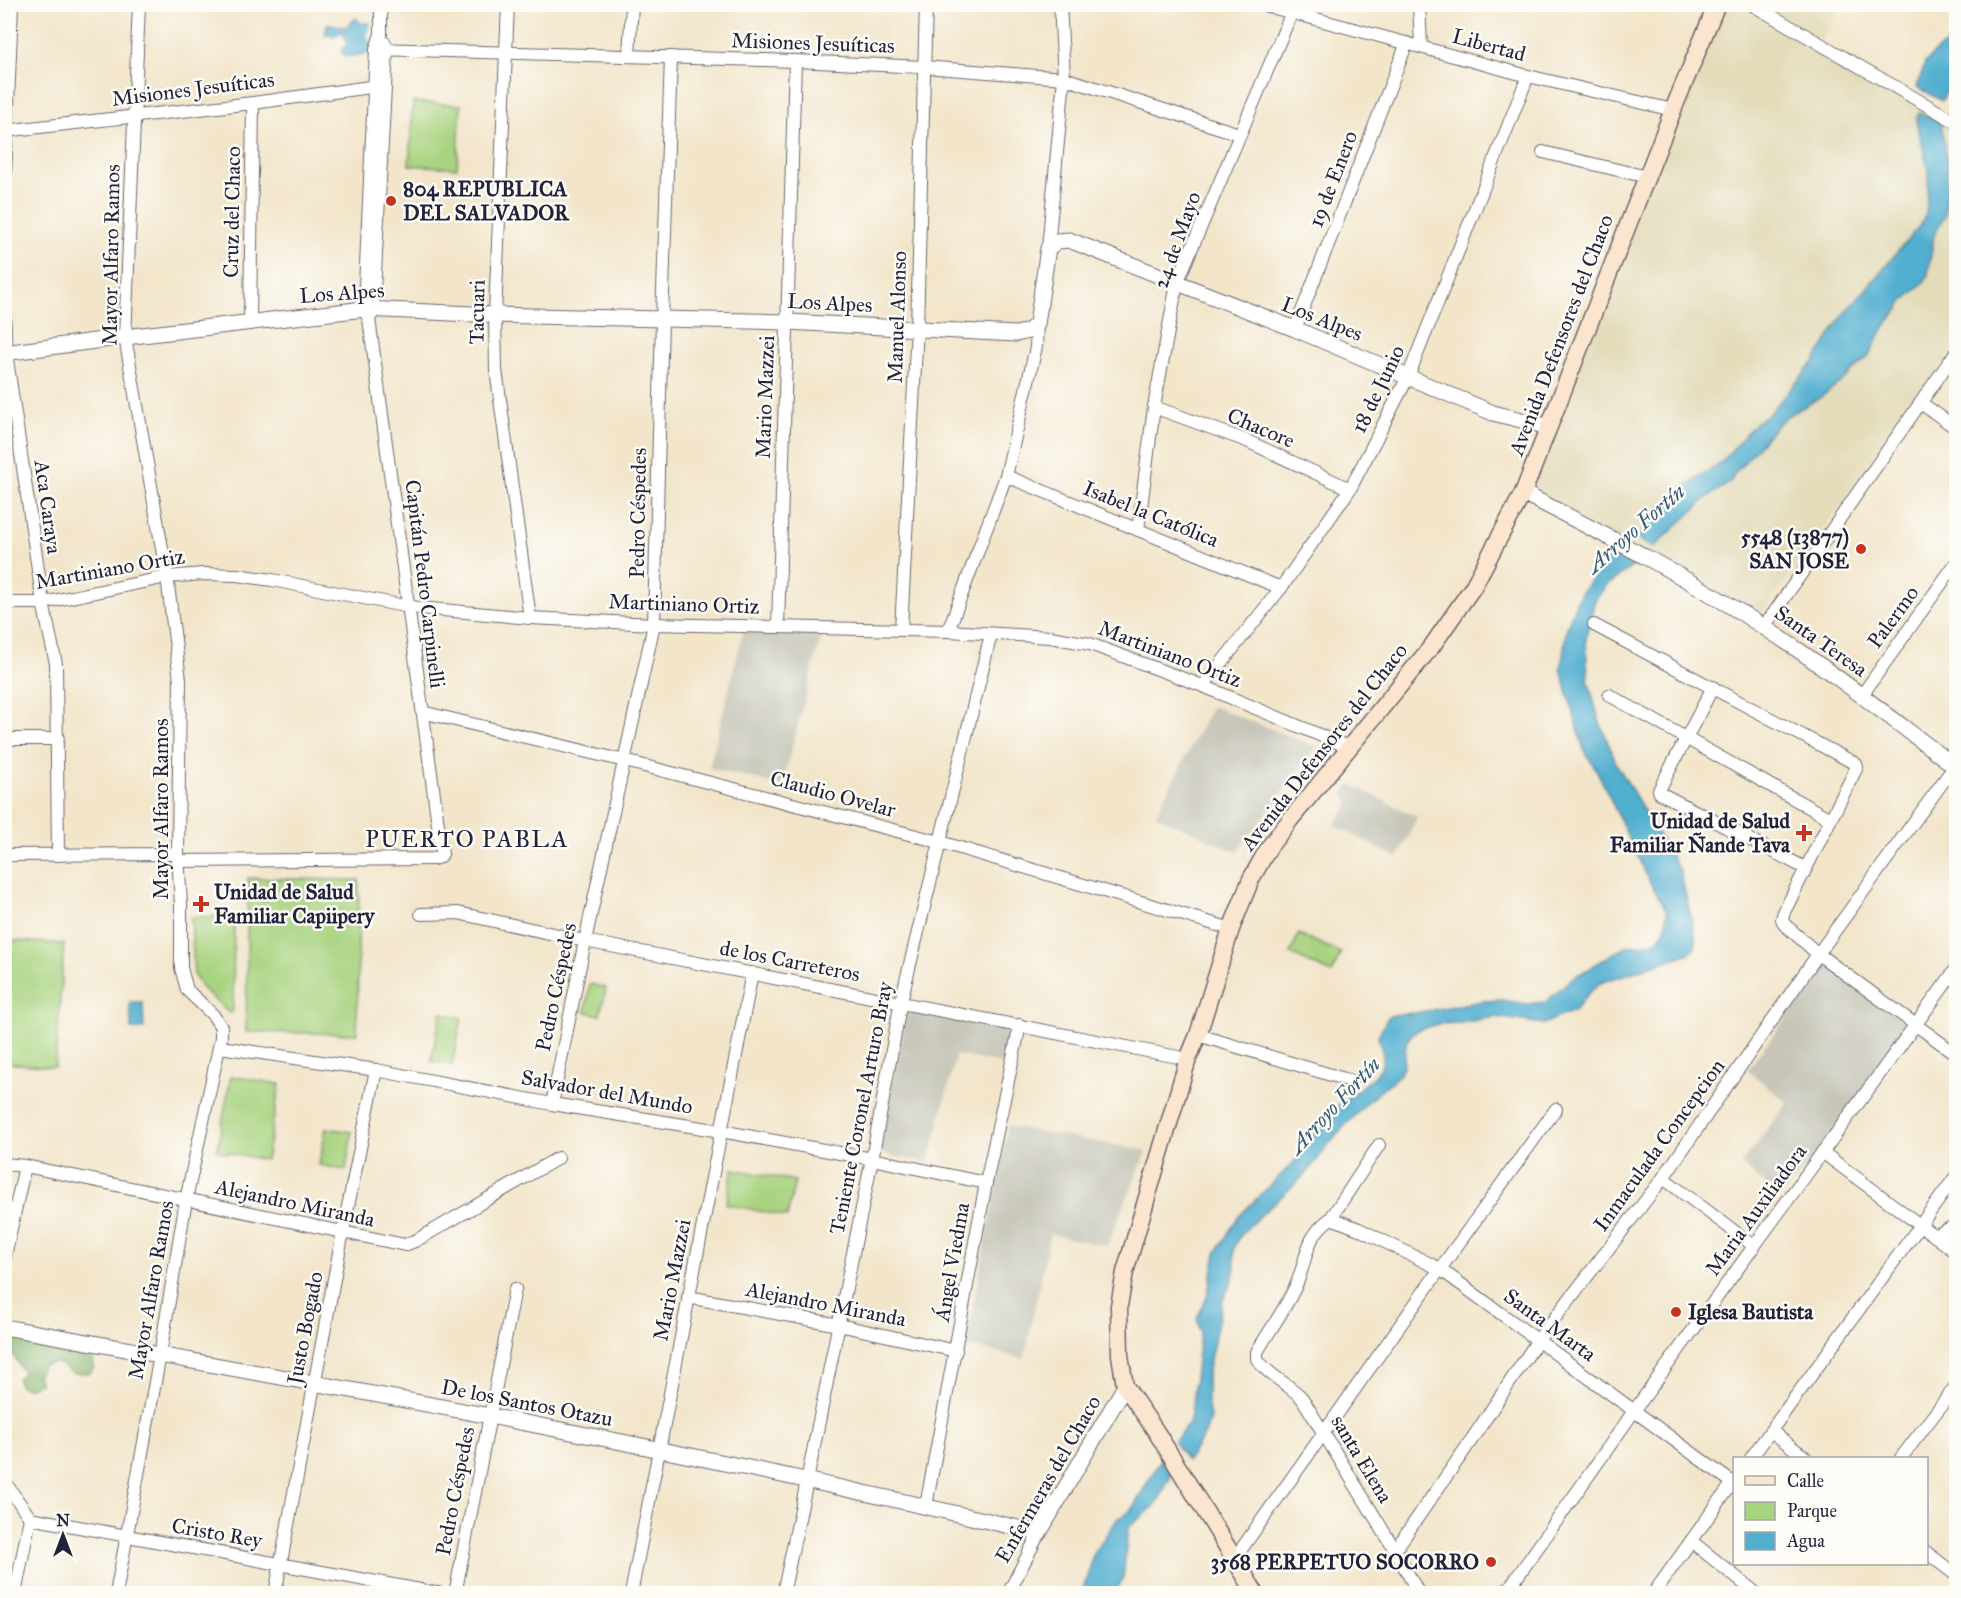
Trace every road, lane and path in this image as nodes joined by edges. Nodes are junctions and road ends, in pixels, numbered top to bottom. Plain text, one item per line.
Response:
1 (12, 4) edge
2 (139, 4) edge
3 (381, 4) edge
4 (508, 4) edge
5 (632, 4) edge
6 (926, 4) edge
7 (1060, 4) edge
8 (1260, 4) edge
9 (1419, 4) edge
10 (1717, 4) edge
11 (1751, 4) edge
12 (1292, 12) junction
13 (1407, 43) junction
14 (1421, 46) junction
15 (381, 50) junction
16 (507, 53) junction
17 (629, 56) junction
18 (671, 57) junction
19 (795, 61) junction
20 (924, 67) junction
21 (1528, 76) junction
22 (1064, 78) junction
23 (379, 85) junction
24 (253, 103) junction
25 (1673, 110) junction
26 (135, 116) junction
27 (1956, 121) edge
28 (7, 130) edge
29 (1239, 134) junction
30 (1543, 152) dead end
31 (1647, 177) junction
32 (4, 202) edge
33 (1048, 248) junction
34 (1178, 283) junction
35 (4, 309) edge
36 (369, 313) junction
37 (495, 315) junction
38 (662, 320) junction
39 (250, 322) junction
40 (787, 322) junction
41 (1037, 324) junction
42 (917, 328) junction
43 (1295, 329) junction
44 (125, 337) junction
45 (1956, 352) edge
46 (5, 353) edge
47 (1408, 377) junction
48 (1921, 403) junction
49 (1154, 407) junction
50 (1549, 427) junction
51 (1956, 428) edge
52 (1006, 476) junction
53 (1350, 489) junction
54 (1523, 493) junction
55 (1137, 530) junction
56 (1956, 562) edge
57 (167, 577) junction
58 (1281, 588) junction
59 (4, 603) edge
60 (43, 603) junction
61 (409, 607) junction
62 (530, 618) junction
63 (654, 624) junction
64 (1594, 626) dead end
65 (778, 627) junction
66 (1764, 627) junction
67 (901, 630) junction
68 (948, 631) junction
69 (991, 634) junction
70 (1203, 686) junction
71 (1713, 687) junction
72 (1609, 695) dead end
73 (1862, 695) junction
74 (422, 712) junction
75 (1686, 738) junction
76 (4, 739) edge
77 (58, 739) junction
78 (1348, 747) junction
79 (625, 761) junction
80 (1956, 766) edge
81 (1830, 819) junction
82 (940, 842) junction
83 (4, 855) edge
84 (58, 855) junction
85 (178, 858) junction
86 (1805, 868) junction
87 (421, 914) dead end
88 (1231, 929) junction
89 (585, 941) junction
90 (1818, 954) junction
91 (1956, 969) edge
92 (752, 974) junction
93 (901, 1001) junction
94 (1915, 1023) junction
95 (1020, 1025) junction
96 (1198, 1035) junction
97 (220, 1047) junction
98 (1956, 1054) edge
99 (1188, 1059) junction
100 (376, 1070) junction
101 (1351, 1081) dead end
102 (552, 1104) junction
103 (1556, 1109) dead end
104 (721, 1131) junction
105 (1379, 1145) dead end
106 (1822, 1152) junction
107 (558, 1158) dead end
108 (872, 1159) junction
109 (4, 1164) edge
110 (25, 1166) junction
111 (1956, 1176) edge
112 (1663, 1178) junction
113 (986, 1183) junction
114 (186, 1200) junction
115 (1331, 1218) junction
116 (1920, 1225) junction
117 (1956, 1225) edge
118 (343, 1231) junction
119 (1935, 1236) junction
120 (1754, 1246) junction
121 (1956, 1252) edge
122 (4, 1260) edge
123 (1440, 1269) junction
124 (515, 1289) dead end
125 (688, 1297) junction
126 (839, 1325) junction
127 (4, 1327) edge
128 (1538, 1340) junction
129 (956, 1351) junction
130 (160, 1355) junction
131 (315, 1383) junction
132 (1125, 1386) junction
133 (1956, 1386) edge
134 (1634, 1411) junction
135 (488, 1417) junction
136 (1771, 1431) junction
137 (1324, 1434) junction
138 (660, 1450) junction
139 (1752, 1457) edge
140 (1805, 1457) edge
141 (1902, 1457) edge
142 (4, 1481) edge
143 (807, 1481) junction
144 (1733, 1481) edge
145 (1733, 1483) edge
146 (926, 1506) junction
147 (30, 1518) junction
148 (1039, 1533) junction
149 (126, 1536) junction
150 (1691, 1541) junction
151 (1395, 1550) junction
152 (1928, 1554) edge
153 (1235, 1558) junction
154 (280, 1564) junction
155 (1956, 1575) edge
156 (15, 1593) edge
157 (116, 1593) edge
158 (275, 1593) edge
159 (442, 1593) edge
160 (455, 1593) edge
161 (631, 1593) edge
162 (783, 1593) edge
163 (1008, 1593) edge
164 (1256, 1593) edge
165 (1419, 1593) edge
166 (1505, 1593) edge
167 (1653, 1593) edge
168 (1757, 1593) edge

1 - 28 street
2 - 26 street, Mayor Alfaro Ramos
3 - 15 street, Capitán Pedro Carpinelli
4 - 16 street, Tacuari
5 - 17 street
6 - 20 street, Manuel Alonso
7 - 22 street
8 - 12 street, Libertad
9 - 14 street
10 - 25 main road, Avenida Defensores del Chaco
11 - 27 street
12 - 13 street, Libertad
12 - 29 street, 24 de Mayo
13 - 14 street, Libertad
13 - 43 street, 19 de Enero
14 - 21 street, Libertad
15 - 16 street, Misiones Jesuíticas
15 - 23 street, Capitán Pedro Carpinelli
16 - 17 street, Misiones Jesuíticas
16 - 37 street, Tacuari
17 - 18 street, Misiones Jesuíticas
18 - 19 street, Misiones Jesuíticas
18 - 38 street, Pedro Céspedes
19 - 20 street, Misiones Jesuíticas
19 - 40 street, Mario Mazzei
20 - 22 street, Misiones Jesuíticas
20 - 42 street, Manuel Alonso
21 - 25 street, Libertad
21 - 47 street, 18 de Junio
22 - 29 street, Misiones Jesuíticas
22 - 33 street
23 - 24 street, Misiones Jesuíticas
23 - 36 street, Capitán Pedro Carpinelli
24 - 26 street, Misiones Jesuíticas
24 - 39 street, Cruz del Chaco
25 - 31 main road, Avenida Defensores del Chaco
26 - 28 street, Misiones Jesuíticas
26 - 44 street, Mayor Alfaro Ramos
28 - 32 street
29 - 34 street, 24 de Mayo
30 - 31 street
31 - 50 main road, Avenida Defensores del Chaco
33 - 34 street, Los Alpes
33 - 41 street
34 - 43 street, Los Alpes
34 - 49 street, 24 de Mayo
35 - 46 street, Aca Caraya
36 - 37 street, Los Alpes
36 - 39 street, Los Alpes
36 - 61 street, Capitán Pedro Carpinelli
37 - 38 street, Los Alpes
37 - 62 street, Tacuari
38 - 40 street, Los Alpes
38 - 63 street, Pedro Céspedes
39 - 44 street, Los Alpes
40 - 42 street, Los Alpes
40 - 65 street, Mario Mazzei
41 - 42 street, Los Alpes
41 - 52 street
42 - 67 street, Manuel Alonso
43 - 47 street, Los Alpes
44 - 46 street, Los Alpes
44 - 57 street, Mayor Alfaro Ramos
45 - 48 street
46 - 60 street, Aca Caraya
47 - 50 street, Los Alpes
47 - 53 street, 18 de Junio
48 - 51 street
48 - 66 street
49 - 53 street, Chacore
49 - 55 street, 24 de Mayo
50 - 54 main road, Avenida Defensores del Chaco
52 - 55 street, Isabel la Católica
52 - 68 street
53 - 58 street, 18 de Junio
54 - 66 street, Santa Teresa
54 - 78 main road, Avenida Defensores del Chaco
55 - 58 street, Isabel la Católica
56 - 73 street, Palermo
57 - 60 street, Martiniano Ortiz
57 - 61 street, Martiniano Ortiz
57 - 85 street, Mayor Alfaro Ramos
58 - 70 street, 18 de Junio
59 - 60 street, Martiniano Ortiz
60 - 77 street, Aca Caraya
61 - 62 street, Martiniano Ortiz
61 - 74 street, Capitán Pedro Carpinelli
62 - 63 street, Martiniano Ortiz
63 - 65 street, Martiniano Ortiz
63 - 79 street, Pedro Céspedes
64 - 71 street
65 - 67 street, Martiniano Ortiz
66 - 73 street, Santa Teresa
67 - 68 street, Martiniano Ortiz
68 - 69 street, Martiniano Ortiz
69 - 70 street, Martiniano Ortiz
69 - 82 street, Teniente Coronel Arturo Bray
70 - 78 street, Martiniano Ortiz
71 - 75 street
71 - 81 street
72 - 75 street
73 - 80 street, Santa Teresa
74 - 79 street, Claudio Ovelar
74 - 85 street, Capitán Pedro Carpinelli
75 - 81 street
75 - 86 street
76 - 77 street
77 - 84 street, Aca Caraya
78 - 88 main road, Avenida Defensores del Chaco
79 - 82 street, Claudio Ovelar
79 - 89 street, Pedro Céspedes
80 - 90 street, Inmaculada Concepcion
81 - 86 street
82 - 88 street, Claudio Ovelar
82 - 93 street, Teniente Coronel Arturo Bray
83 - 84 street
84 - 85 street
85 - 97 street, Mayor Alfaro Ramos
86 - 90 street
87 - 89 street, de los Carreteros
88 - 96 main road, Avenida Defensores del Chaco
89 - 92 street, de los Carreteros
89 - 102 street, Pedro Céspedes
90 - 94 street
90 - 112 street, Inmaculada Concepcion
91 - 94 street, Maria Auxiliadora
92 - 93 street, de los Carreteros
92 - 104 street, Mario Mazzei
93 - 95 street, de los Carreteros
93 - 108 street, Teniente Coronel Arturo Bray
94 - 98 street
94 - 106 street, Maria Auxiliadora
95 - 99 street, de los Carreteros
95 - 113 street, Ángel Viedma
96 - 99 main road, Avenida Defensores del Chaco
96 - 101 street
97 - 100 street, Salvador del Mundo
97 - 114 street, Mayor Alfaro Ramos
99 - 132 main road, Avenida Defensores del Chaco
100 - 102 street, Salvador del Mundo
100 - 118 street, Justo Bogado
102 - 104 street, Salvador del Mundo
103 - 123 street
104 - 108 street, Salvador del Mundo
104 - 125 street, Mario Mazzei
105 - 115 street
106 - 116 street
106 - 120 street, Maria Auxiliadora
107 - 118 street, Alejandro Miranda
108 - 113 street, Salvador del Mundo
108 - 126 street, Teniente Coronel Arturo Bray
109 - 110 street, Alejandro Miranda
110 - 114 street, Alejandro Miranda
110 - 122 street
111 - 116 street
112 - 120 street
112 - 128 street, Inmaculada Concepcion
113 - 129 street, Ángel Viedma
114 - 118 street, Alejandro Miranda
114 - 130 street, Mayor Alfaro Ramos
115 - 123 street, Santa Marta
115 - 137 street, santa Elena
116 - 119 street
116 - 136 street
117 - 119 street
118 - 131 street, Justo Bogado
119 - 121 street
120 - 134 street, Maria Auxiliadora
123 - 128 street, Santa Marta
123 - 137 street
124 - 135 street, Pedro Céspedes
125 - 126 street, Alejandro Miranda
125 - 138 street, Mario Mazzei
126 - 129 street, Alejandro Miranda
126 - 143 street, Teniente Coronel Arturo Bray
127 - 130 street, De los Santos Otazu
128 - 134 street, Santa Marta
128 - 151 street, Inmaculada Concepcion
129 - 146 street, Ángel Viedma
130 - 131 street, De los Santos Otazu
130 - 149 street, Mayor Alfaro Ramos
131 - 135 street, De los Santos Otazu
131 - 154 street, Justo Bogado
132 - 148 street, Enfermeras del Chaco
132 - 153 main road, Avenida Defensores del Chaco
133 - 141 street
134 - 144 street, Santa Marta
134 - 166 street, Maria Auxiliadora
135 - 138 street, De los Santos Otazu
135 - 160 street, Pedro Céspedes
136 - 139 street
136 - 140 street
137 - 151 street, santa Elena
137 - 153 street
138 - 143 street, De los Santos Otazu
138 - 161 street, Mario Mazzei
142 - 147 street
143 - 146 street, De los Santos Otazu
143 - 162 street, Teniente Coronel Arturo Bray
145 - 150 street
146 - 148 street, De los Santos Otazu
147 - 149 street, Cristo Rey
147 - 156 street
148 - 163 street, Enfermeras del Chaco
149 - 154 street, Cristo Rey
149 - 157 street, Mayor Alfaro Ramos
150 - 167 street
150 - 168 street
151 - 165 street, santa Elena
152 - 155 street
153 - 164 main road, Avenida Defensores del Chaco
154 - 158 street, Justo Bogado
154 - 159 street, Cristo Rey

